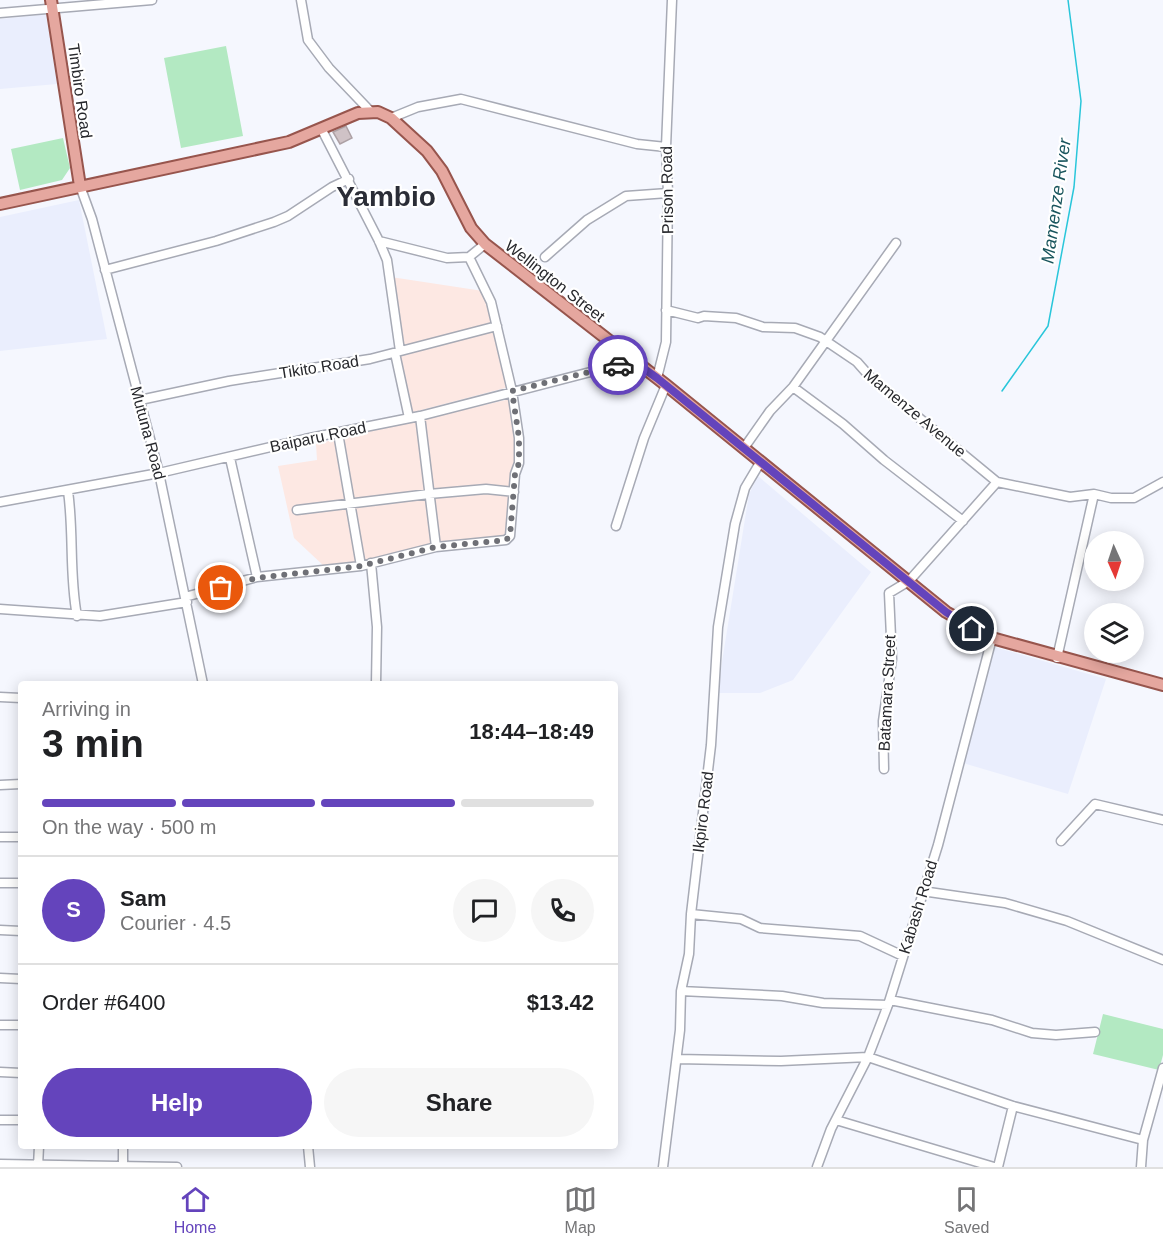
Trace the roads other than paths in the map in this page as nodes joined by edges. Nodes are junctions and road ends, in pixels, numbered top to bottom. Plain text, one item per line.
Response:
1 (152, 0) edge
2 (301, 0) edge
3 (672, 0) edge
4 (52, 4) edge
5 (0, 13) edge
6 (371, 112) junction
7 (391, 118) junction
8 (322, 130) junction
9 (666, 147) junction
10 (349, 179) junction
11 (80, 186) junction
12 (668, 193) junction
13 (0, 204) edge
14 (379, 241) junction
15 (896, 243) dead end
16 (485, 244) junction
17 (470, 257) junction
18 (545, 257) dead end
19 (105, 270) junction
20 (666, 310) junction
21 (497, 326) junction
22 (826, 342) junction
23 (398, 352) junction
24 (633, 361) junction
25 (661, 382) junction
26 (793, 387) junction
27 (512, 391) junction
28 (140, 400) junction
29 (420, 416) junction
30 (409, 418) junction
31 (338, 433) junction
32 (744, 448) junction
33 (230, 458) junction
34 (761, 461) junction
35 (159, 473) junction
36 (997, 482) junction
37 (1163, 482) edge
38 (68, 491) junction
39 (514, 492) junction
40 (429, 494) junction
41 (1094, 494) junction
42 (0, 502) edge
43 (349, 502) junction
44 (297, 510) dead end
45 (963, 521) junction
46 (616, 526) dead end
47 (436, 547) junction
48 (371, 563) junction
49 (361, 566) junction
50 (257, 578) junction
51 (909, 581) junction
52 (186, 600) junction
53 (0, 609) edge
54 (77, 616) junction
55 (992, 638) junction
56 (1057, 658) junction
57 (202, 681) edge
58 (376, 681) edge
59 (1163, 685) edge
60 (0, 697) edge
61 (18, 698) edge
62 (884, 769) dead end
63 (18, 784) edge
64 (0, 785) edge
65 (1163, 820) edge
66 (0, 837) edge
67 (18, 837) edge
68 (1061, 841) dead end
69 (0, 883) edge
70 (18, 883) edge
71 (922, 891) junction
72 (691, 914) junction
73 (0, 930) edge
74 (18, 931) edge
75 (903, 956) junction
76 (1163, 960) edge
77 (0, 978) edge
78 (18, 979) edge
79 (681, 991) junction
80 (889, 1002) junction
81 (0, 1025) edge
82 (18, 1025) edge
83 (1095, 1032) dead end
84 (868, 1057) junction
85 (677, 1059) junction
86 (1163, 1068) edge
87 (0, 1072) edge
88 (18, 1073) edge
89 (1159, 1094) edge
90 (1013, 1106) junction
91 (836, 1119) junction
92 (0, 1120) edge
93 (18, 1120) edge
94 (1143, 1140) junction
95 (39, 1149) edge
96 (123, 1149) edge
97 (308, 1149) edge
98 (0, 1164) edge
99 (38, 1166) edge
100 (123, 1166) edge
101 (177, 1167) edge
102 (310, 1167) edge
103 (663, 1167) edge
104 (817, 1167) edge
105 (996, 1167) edge
106 (1141, 1167) edge

1 - 4 street
2 - 6 street
3 - 9 street, Prison Road
4 - 5 street
4 - 11 main road, Timbiro Road
6 - 7 main road
6 - 8 main road
7 - 9 street
7 - 16 main road, Wellington Street
8 - 10 street
8 - 11 main road
9 - 12 street, Prison Road
10 - 14 street
10 - 19 street
11 - 13 main road
11 - 19 street, Mutuna Road
12 - 18 street
12 - 20 street, Prison Road
14 - 17 street
14 - 23 street
15 - 22 street
16 - 17 street
16 - 24 main road, Wellington Street
17 - 21 street
19 - 28 street, Mutuna Road
20 - 22 street, Mamenze Avenue
20 - 25 street, Prison Road
21 - 23 street, Tikito Road
21 - 27 street
22 - 26 street
22 - 36 street, Mamenze Avenue
23 - 28 street, Tikito Road
23 - 30 street
24 - 25 main road, Wellington Street
24 - 27 street, Baiparu Road
25 - 32 main road, Wellington Street
25 - 46 street, Prison Road
26 - 32 street
26 - 45 street
27 - 29 street, Baiparu Road
27 - 39 street
28 - 35 street, Mutuna Road
29 - 30 street, Baiparu Road
29 - 40 street
30 - 31 street, Baiparu Road
31 - 33 street, Baiparu Road
31 - 43 street
32 - 34 main road, Wellington Street
33 - 35 street, Baiparu Road
33 - 50 street
34 - 51 main road, Wellington Street
34 - 72 street, Ikpiro Road
35 - 38 street, Baiparu Road
35 - 52 street, Mutuna Road
36 - 41 street, Mamenze Avenue
36 - 45 street, Batamara Street
37 - 41 street, Mamenze Avenue
38 - 42 street, Baiparu Road
38 - 54 street
39 - 40 street
39 - 47 street
40 - 43 street
40 - 47 street
41 - 56 street
43 - 44 street
43 - 49 street
45 - 51 street, Batamara Street
47 - 48 street
48 - 49 street
48 - 58 street
49 - 50 street
50 - 52 street
51 - 55 main road, Wellington Street
51 - 62 street, Batamara Street
52 - 54 street
52 - 57 street, Mutuna Road
53 - 54 street
55 - 56 main road, Wellington Street
55 - 71 street, Kabash Road
56 - 59 main road, Wellington Street
60 - 61 street
63 - 64 street
65 - 68 street
66 - 67 street
69 - 70 street
71 - 75 street, Kabash Road
71 - 76 street
72 - 75 street
72 - 79 street, Ikpiro Road
73 - 74 street
75 - 80 street, Kabash Road
77 - 78 street
79 - 80 street
79 - 85 street, Ikpiro Road
80 - 83 street
80 - 84 street, Kabash Road
81 - 82 street
84 - 85 street
84 - 90 street
84 - 91 street, Kabash Road
85 - 103 street, Ikpiro Road
86 - 89 street
87 - 88 street
89 - 94 street
90 - 94 street
90 - 105 street
91 - 104 street, Kabash Road
91 - 105 street
92 - 93 street
94 - 106 street
95 - 99 street
96 - 100 street
97 - 102 street
98 - 99 street
99 - 100 street
100 - 101 street

